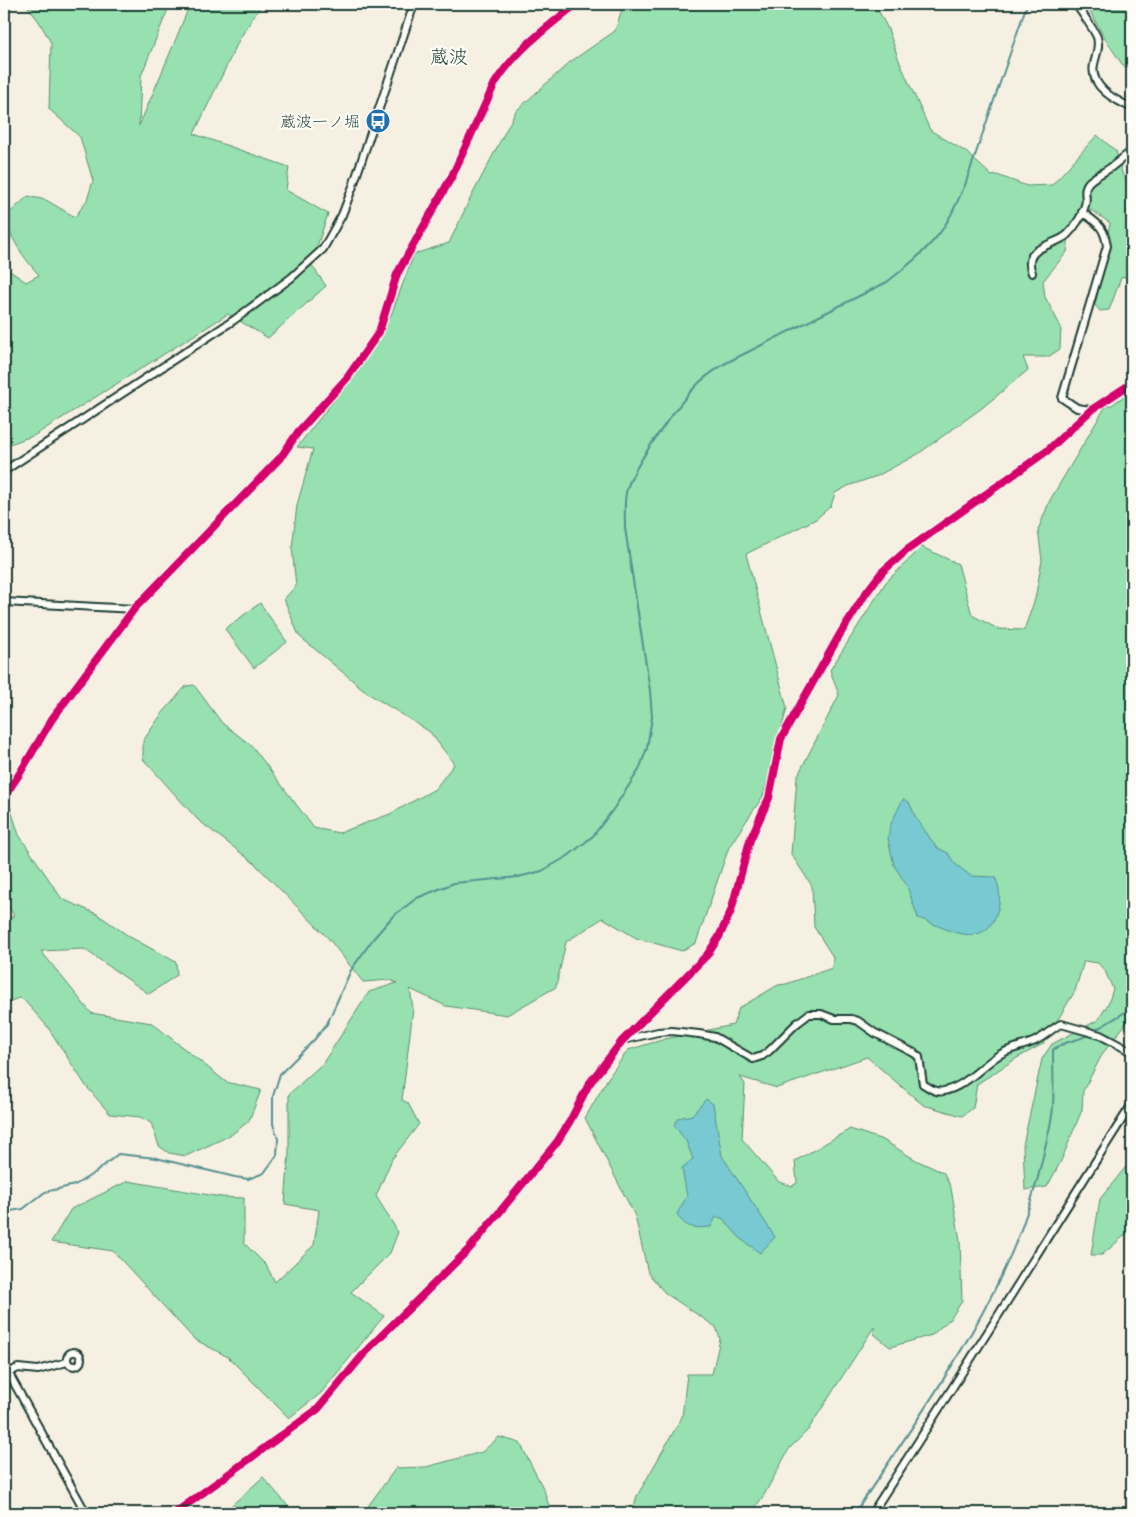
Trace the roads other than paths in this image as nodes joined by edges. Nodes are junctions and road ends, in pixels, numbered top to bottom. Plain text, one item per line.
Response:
1 (414, 4) edge
2 (576, 4) edge
3 (1076, 4) edge
4 (1132, 108) edge
5 (1132, 151) edge
6 (1082, 212) junction
7 (1032, 272) dead end
8 (1132, 383) edge
9 (1091, 410) junction
10 (4, 471) edge
11 (4, 602) edge
12 (134, 609) junction
13 (4, 797) edge
14 (622, 1041) junction
15 (1132, 1052) edge
16 (1132, 1104) edge
17 (67, 1362) dead end
18 (6, 1374) edge
19 (86, 1513) edge
20 (175, 1513) edge
21 (872, 1513) edge

1 - 10 street
2 - 12 street
3 - 4 street
5 - 6 street
6 - 7 street
6 - 9 street
8 - 9 street
9 - 14 street
11 - 12 street
12 - 13 street
14 - 15 street
14 - 20 street
16 - 21 street
17 - 18 street
18 - 19 street

